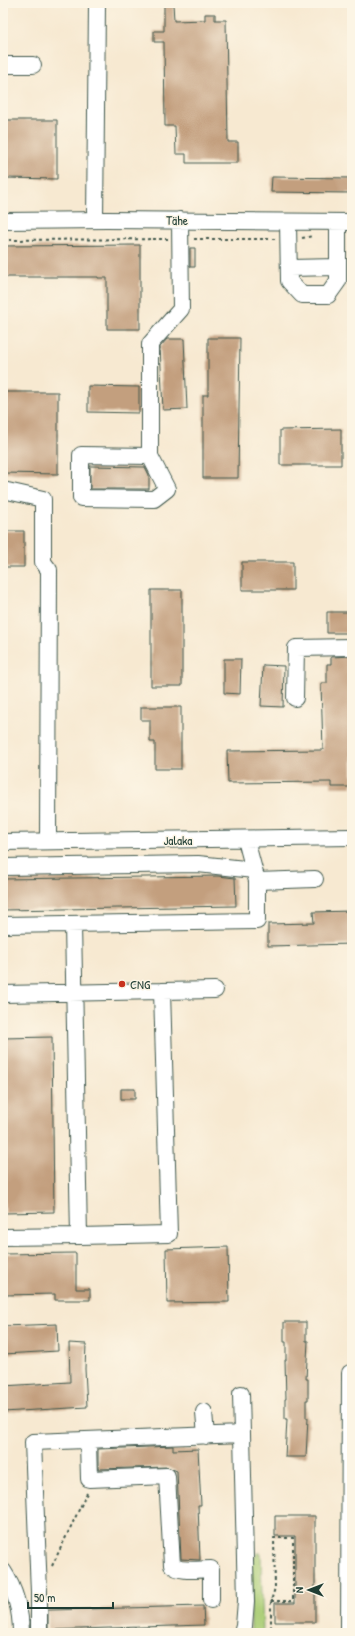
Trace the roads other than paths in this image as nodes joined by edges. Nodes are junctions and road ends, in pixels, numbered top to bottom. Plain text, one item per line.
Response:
1 (97, 3) edge
2 (3, 65) edge
3 (33, 65) dead end
4 (95, 220) junction
5 (180, 220) junction
6 (3, 221) edge
7 (288, 222) junction
8 (345, 222) edge
9 (338, 267) junction
10 (289, 268) junction
11 (150, 456) junction
12 (3, 490) edge
13 (352, 647) edge
14 (295, 698) dead end
15 (352, 837) edge
16 (246, 840) junction
17 (48, 841) junction
18 (3, 842) edge
19 (3, 867) edge
20 (255, 875) junction
21 (315, 879) dead end
22 (73, 924) junction
23 (3, 925) edge
24 (215, 990) dead end
25 (162, 991) junction
26 (74, 992) junction
27 (3, 994) edge
28 (79, 1236) junction
29 (3, 1237) edge
30 (351, 1373) edge
31 (241, 1394) dead end
32 (204, 1412) dead end
33 (242, 1434) junction
34 (206, 1436) junction
35 (88, 1440) junction
36 (3, 1571) edge
37 (211, 1600) dead end
38 (10, 1607) edge
39 (21, 1633) edge
40 (39, 1633) edge
41 (242, 1633) edge
42 (349, 1633) edge

1 - 4 street
2 - 3 street
4 - 5 street, Tähe
4 - 6 street, Tähe
5 - 7 street, Tähe
5 - 11 street
7 - 8 street, Tähe
7 - 10 street
8 - 9 street
9 - 10 street
9 - 10 street
11 - 11 street
12 - 17 street
13 - 14 street
15 - 16 street, Jalaka
16 - 17 street, Jalaka
16 - 20 street
17 - 18 street, Jalaka
19 - 20 street
20 - 21 street
20 - 22 street
22 - 23 street
22 - 26 street
24 - 25 street
25 - 26 street
25 - 28 street
26 - 27 street
26 - 28 street
28 - 29 street
30 - 42 street
31 - 33 street
32 - 34 street
33 - 34 street
33 - 41 street
34 - 35 street
35 - 37 street
35 - 40 street
36 - 38 street
38 - 39 street

